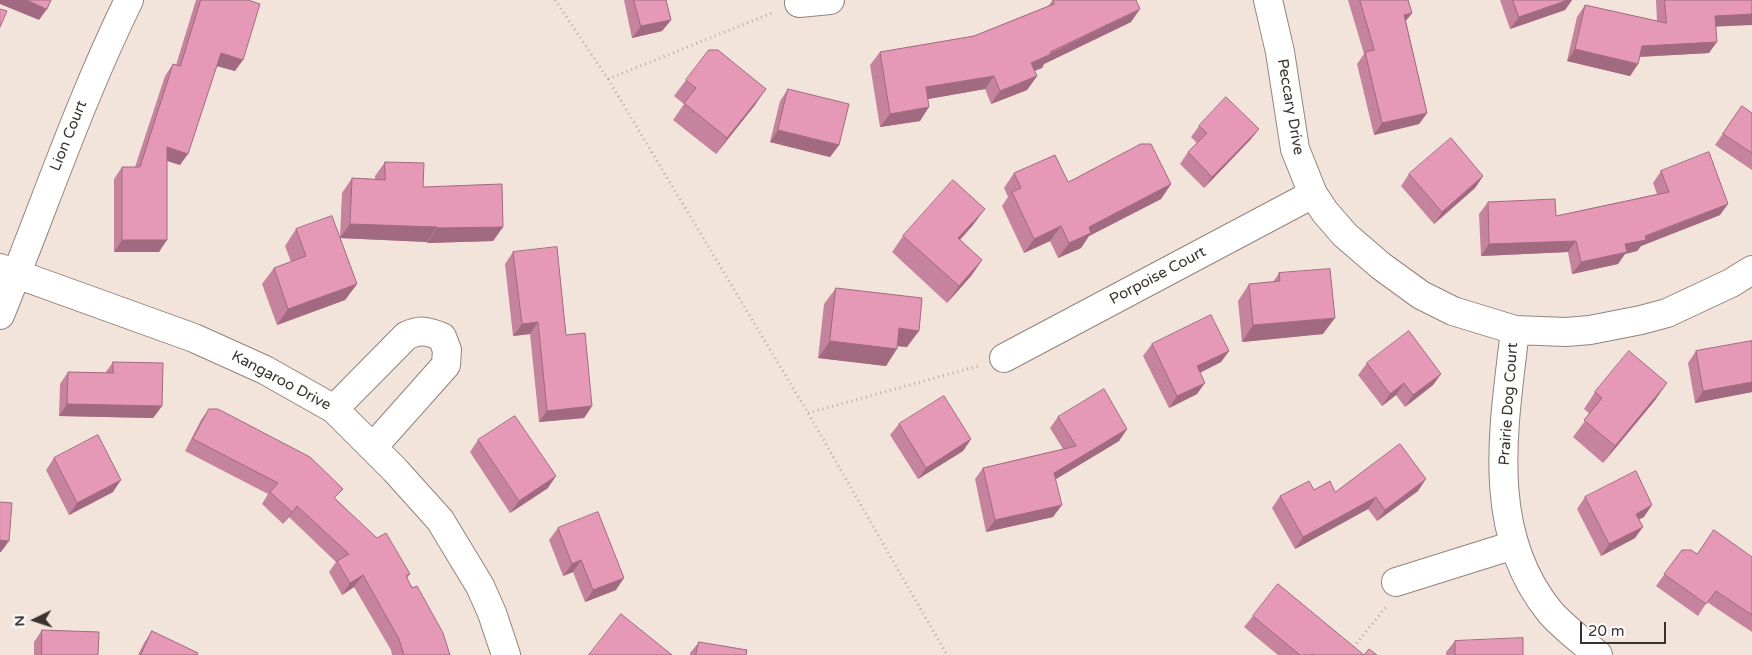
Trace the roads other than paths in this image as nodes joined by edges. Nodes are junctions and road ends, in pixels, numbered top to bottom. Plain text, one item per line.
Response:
1 (128, 0) edge
2 (830, 0) edge
3 (1268, 0) edge
4 (799, 3) road end
5 (1312, 194) junction
6 (1752, 270) edge
7 (8, 272) edge
8 (0, 314) edge
9 (1514, 330) junction
10 (1004, 358) road end
11 (334, 409) junction
12 (373, 447) junction
13 (1514, 545) junction
14 (1396, 582) road end
15 (506, 655) edge
16 (1598, 655) edge

1 - 7 street, Lion Court
2 - 4 street
3 - 5 street, Peccary Drive
5 - 9 street, Peccary Drive
5 - 10 street, Porpoise Court
6 - 9 street, Peccary Drive
7 - 8 street, Lion Court
7 - 11 street, Kangaroo Drive
9 - 13 street, Prairie Dog Court
11 - 12 street, Kangaroo Drive
11 - 12 street
12 - 15 street, Kangaroo Drive
13 - 14 street
13 - 16 street, Prairie Dog Court

